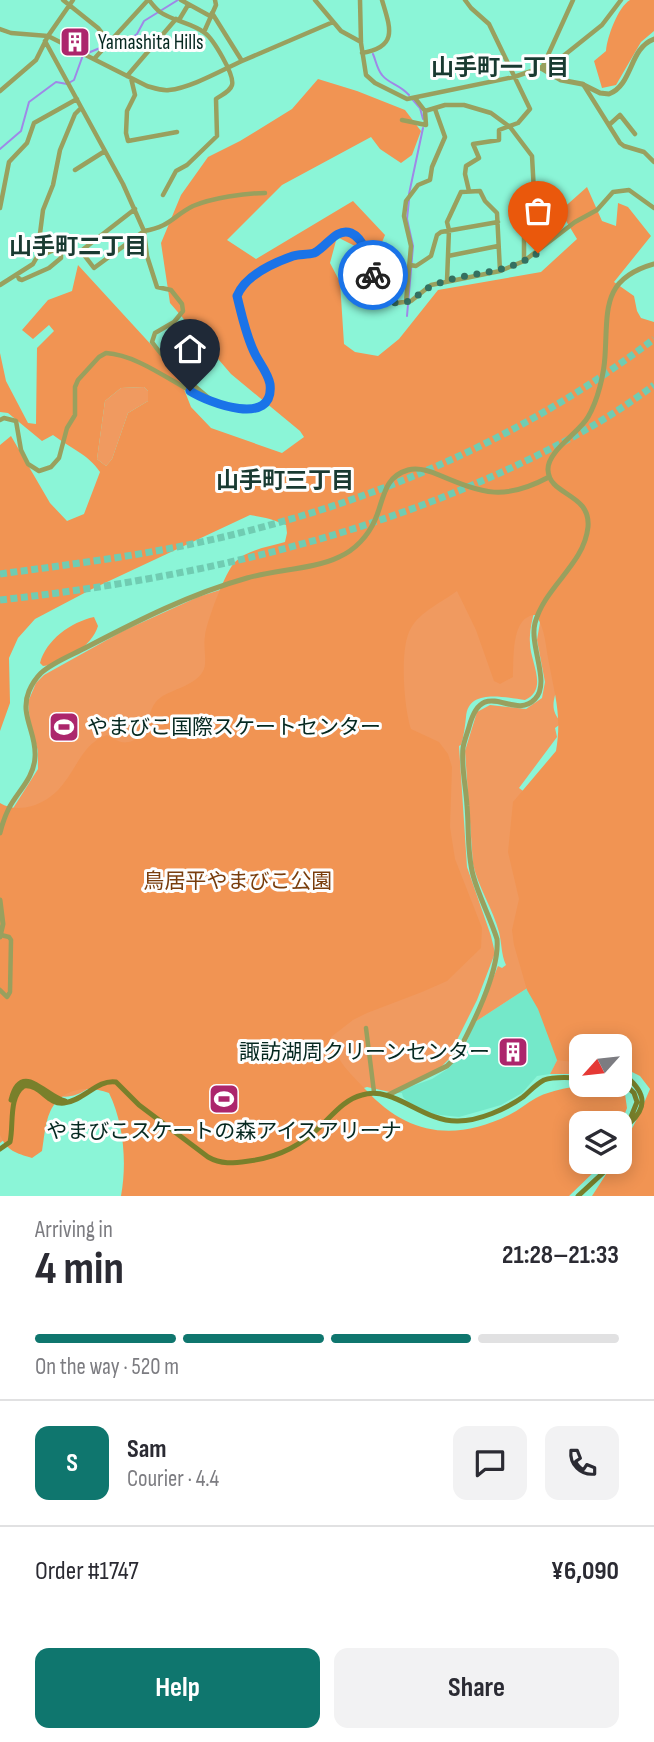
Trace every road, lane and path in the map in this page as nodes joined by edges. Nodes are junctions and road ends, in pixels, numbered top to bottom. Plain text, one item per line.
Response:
1 (62, 0) edge
2 (73, 0) edge
3 (149, 0) edge
4 (181, 0) edge
5 (215, 0) edge
6 (314, 0) edge
7 (360, 0) edge
8 (382, 0) edge
9 (465, 0) edge
10 (573, 0) edge
11 (621, 0) edge
12 (189, 3) edge
13 (69, 6) junction
14 (211, 15) junction
15 (177, 20) junction
16 (332, 22) junction
17 (0, 30) edge
18 (204, 32) junction
19 (46, 38) junction
20 (654, 39) edge
21 (109, 41) junction
22 (361, 43) junction
23 (362, 53) junction
24 (94, 59) junction
25 (242, 61) junction
26 (228, 67) junction
27 (542, 67) junction
28 (129, 77) junction
29 (514, 77) junction
30 (582, 84) junction
31 (0, 91) edge
32 (77, 99) junction
33 (415, 99) junction
34 (81, 107) junction
35 (435, 109) junction
36 (425, 111) junction
37 (402, 120) dead end
38 (609, 125) junction
39 (510, 128) junction
40 (177, 132) dead end
41 (635, 134) dead end
42 (105, 151) junction
43 (653, 160) edge
44 (75, 170) dead end
45 (2, 190) edge
46 (469, 191) junction
47 (265, 193) dead end
48 (163, 195) dead end
49 (0, 208) edge
50 (654, 208) edge
51 (135, 209) junction
52 (498, 222) junction
53 (449, 230) junction
54 (144, 231) junction
55 (498, 246) junction
56 (448, 256) junction
57 (37, 257) junction
58 (524, 261) junction
59 (654, 264) edge
60 (410, 265) junction
61 (500, 271) junction
62 (17, 274) junction
63 (447, 281) junction
64 (0, 285) edge
65 (406, 302) junction
66 (212, 402) junction
67 (0, 420) edge
68 (549, 477) junction
69 (0, 833) edge
70 (0, 900) edge
71 (1, 936) edge
72 (0, 990) edge
73 (366, 1028) dead end
74 (569, 1077) edge
75 (632, 1083) edge
76 (632, 1091) edge
77 (374, 1093) junction
78 (388, 1095) junction
79 (632, 1115) edge
80 (632, 1120) edge
81 (0, 1149) edge
82 (602, 1174) edge
83 (578, 1196) edge

1 - 13 street
2 - 13 street
3 - 15 street
3 - 21 street
4 - 12 street
5 - 14 street
6 - 16 street
7 - 22 street
8 - 23 street
9 - 29 street
10 - 27 street
11 - 27 street
12 - 14 street
12 - 15 street
13 - 19 street
13 - 21 street
14 - 18 street
14 - 25 street
15 - 18 street
15 - 28 street
16 - 22 street
16 - 25 street
17 - 19 street
18 - 26 street
19 - 24 street
19 - 31 street
19 - 32 street
20 - 30 street
21 - 24 street
22 - 23 street
23 - 33 street
24 - 28 street
25 - 26 street
26 - 28 street
26 - 48 street
27 - 29 street
27 - 30 street
28 - 40 street
29 - 33 street
29 - 39 street
30 - 38 street
32 - 34 street
32 - 45 street
33 - 36 street
34 - 42 street
34 - 57 street
35 - 36 street
35 - 39 street
35 - 60 street
36 - 37 street
38 - 41 street
38 - 43 street
39 - 46 street
39 - 58 street
42 - 44 street
42 - 51 street
45 - 49 street
46 - 52 street
46 - 53 street
47 - 54 street
50 - 58 street
51 - 54 street
51 - 54 street
52 - 53 street
52 - 55 street
53 - 56 street
53 - 60 street
54 - 66 street
55 - 56 street
55 - 61 street
56 - 63 street
57 - 62 street
57 - 62 street
58 - 61 street
59 - 68 street
60 - 65 street
61 - 63 street
62 - 64 street
63 - 65 street
65 - 66 street
66 - 67 street
68 - 69 street
68 - 78 street
70 - 71 street
71 - 72 street
73 - 77 street
74 - 78 main road
75 - 80 main road
76 - 79 main road
77 - 78 main road
77 - 81 main road
82 - 83 main road

